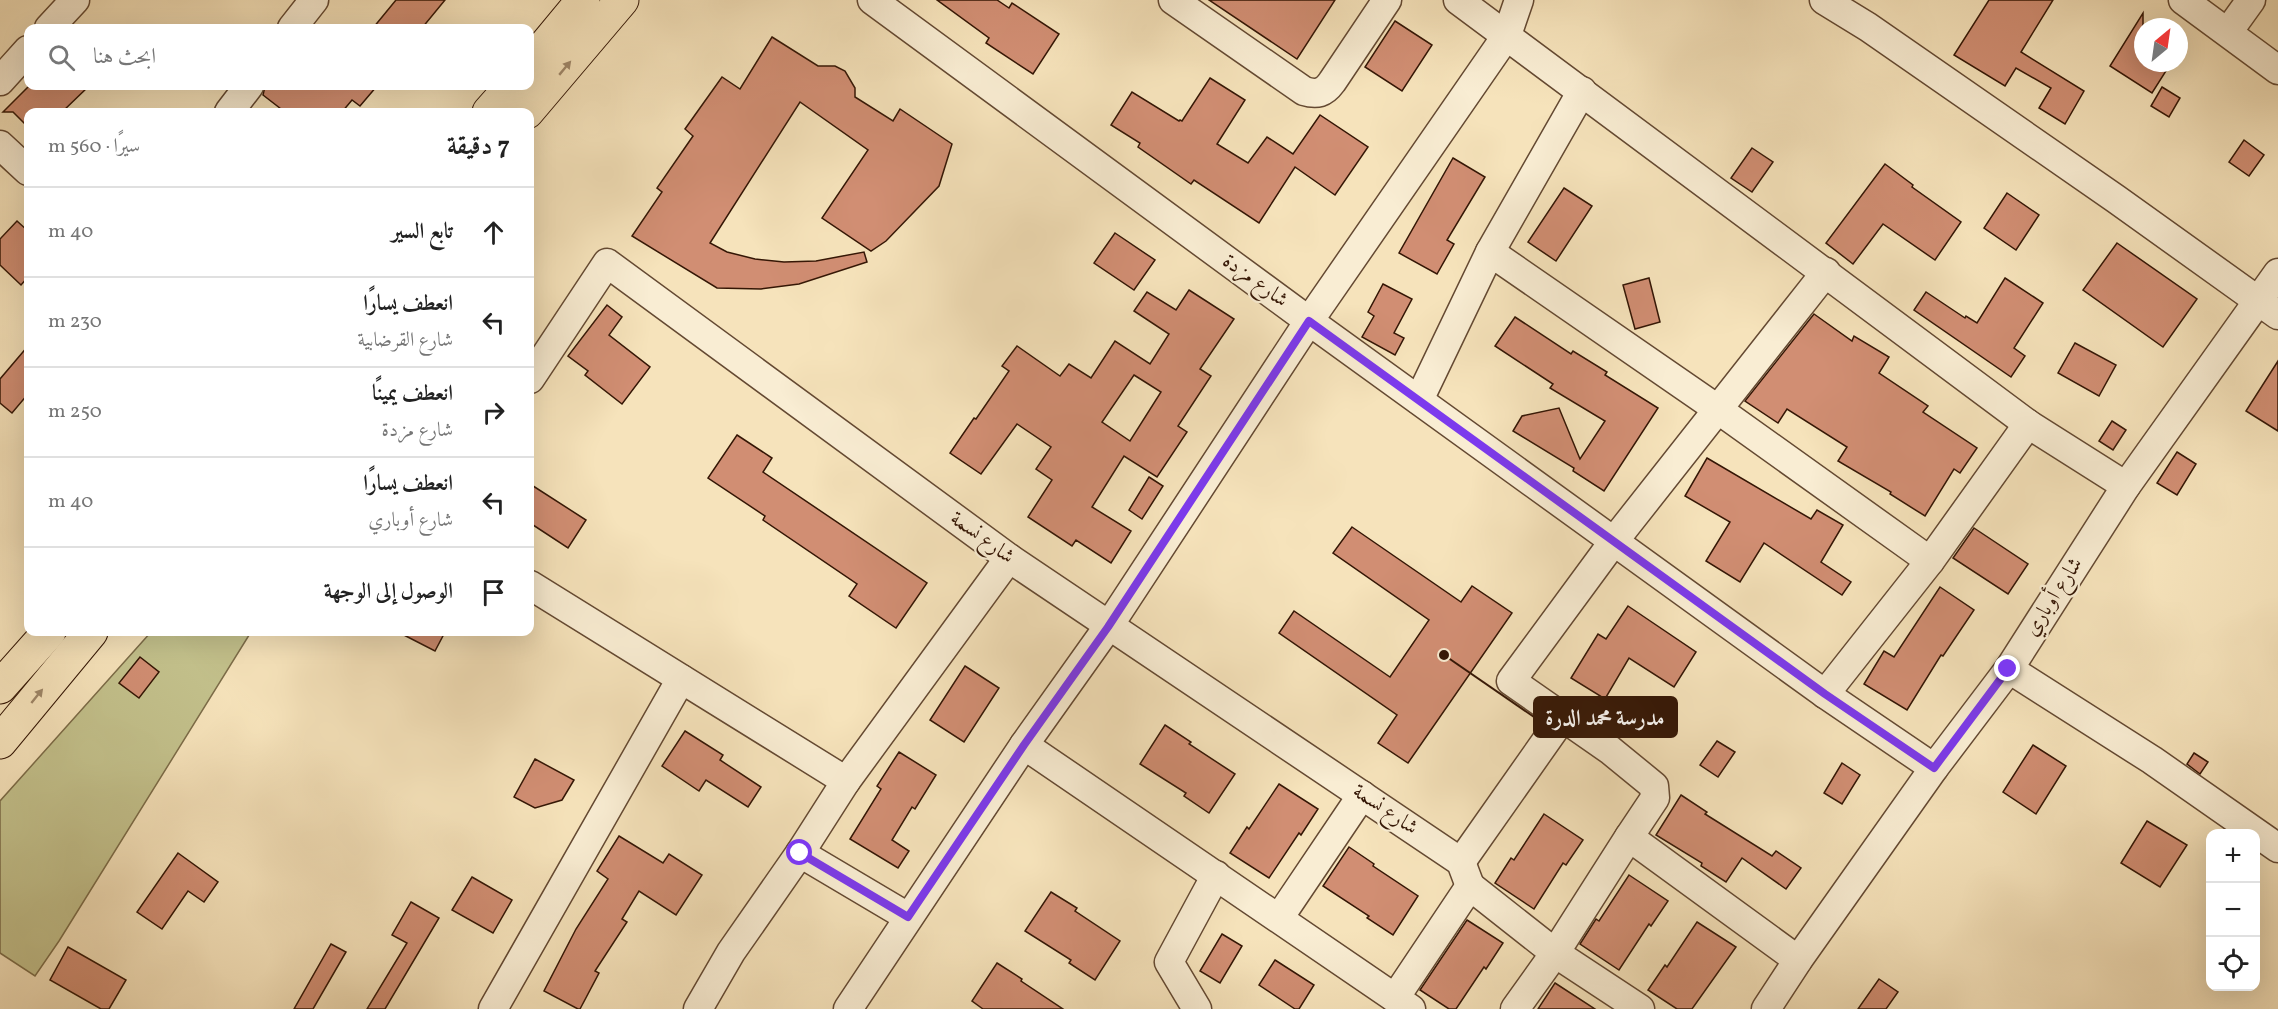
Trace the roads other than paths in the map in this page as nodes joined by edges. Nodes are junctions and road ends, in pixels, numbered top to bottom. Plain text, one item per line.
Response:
1 (75, 0) edge
2 (583, 0) edge
3 (622, 0) edge
4 (1173, 0) edge
5 (1387, 0) edge
6 (1458, 0) edge
7 (1519, 0) edge
8 (1824, 0) edge
9 (2183, 0) edge
10 (2251, 0) edge
11 (310, 1) edge
12 (879, 1) edge
13 (53, 24) edge
14 (295, 24) edge
15 (2228, 32) junction
16 (1507, 35) junction
17 (24, 54) edge
18 (534, 59) edge
19 (2278, 70) edge
20 (0, 81) edge
21 (246, 90) edge
22 (508, 90) edge
23 (1582, 91) junction
24 (232, 108) edge
25 (493, 108) edge
26 (530, 108) edge
27 (0, 145) edge
28 (24, 167) edge
29 (1490, 252) junction
30 (1826, 272) junction
31 (2278, 273) edge
32 (2268, 308) edge
33 (1309, 321) junction
34 (534, 373) edge
35 (1419, 400) junction
36 (1716, 408) junction
37 (2028, 424) junction
38 (2126, 486) junction
39 (1614, 541) junction
40 (1009, 558) junction
41 (1930, 561) junction
42 (534, 587) edge
43 (1108, 627) junction
44 (45, 636) edge
45 (88, 636) edge
46 (2008, 669) junction
47 (681, 679) junction
48 (0, 687) edge
49 (1825, 694) junction
50 (1563, 717) junction
51 (0, 742) edge
52 (1024, 745) junction
53 (1934, 768) junction
54 (846, 781) junction
55 (1362, 795) junction
56 (1629, 837) junction
57 (2278, 848) edge
58 (800, 853) junction
59 (1465, 874) junction
60 (1216, 875) junction
61 (908, 917) junction
62 (1279, 918) junction
63 (1555, 952) junction
64 (1798, 960) junction
65 (1403, 1004) edge
66 (1773, 1007) edge
67 (494, 1009) edge
68 (698, 1009) edge
69 (848, 1009) edge
70 (1197, 1009) edge
71 (1515, 1009) edge
72 (1640, 1009) edge

1 - 13 street
2 - 18 highway
26 -> 3 highway
4 - 5 street
6 - 16 street
7 - 16 street
8 - 32 street
9 - 15 street
10 - 15 street
11 - 14 street
12 - 33 street, شارع مزدة
15 - 19 street
16 - 23 street
16 - 33 street
17 - 20 street
21 - 24 street
22 - 25 highway
23 - 29 street
23 - 30 street
27 - 28 street
29 - 35 street
29 - 36 street
30 - 36 street
30 - 37 street
31 - 32 street, شارع أوباري
32 - 38 street, شارع أوباري
33 - 35 street, شارع مزدة
33 - 43 street
34 - 40 street, شارع نسمة
35 - 39 street, شارع مزدة
36 - 39 street
36 - 41 street
37 - 38 street
37 - 41 street
38 - 46 street, شارع أوباري
39 - 49 street, شارع مزدة
39 - 50 street
40 - 43 street, شارع نسمة
40 - 54 street
41 - 49 street
42 - 47 street
43 - 52 street
43 - 55 street, شارع نسمة
44 - 48 highway
51 -> 45 highway
46 - 53 street, شارع أوباري
46 - 57 street
47 - 54 street
47 - 67 street
49 - 53 street, شارع مزدة
50 - 56 street
50 - 59 street
52 - 60 street
52 - 61 street
53 - 64 street, شارع أوباري
54 - 58 street
55 - 59 street, شارع نسمة
55 - 62 street
56 - 63 street
56 - 64 street
58 - 61 street
58 - 68 street
59 - 63 street, شارع نسمة
59 - 65 street
60 - 62 street
60 - 70 street
61 - 69 street
62 - 65 street
63 - 71 street
63 - 72 street, شارع نسمة
64 - 66 street, شارع أوباري

